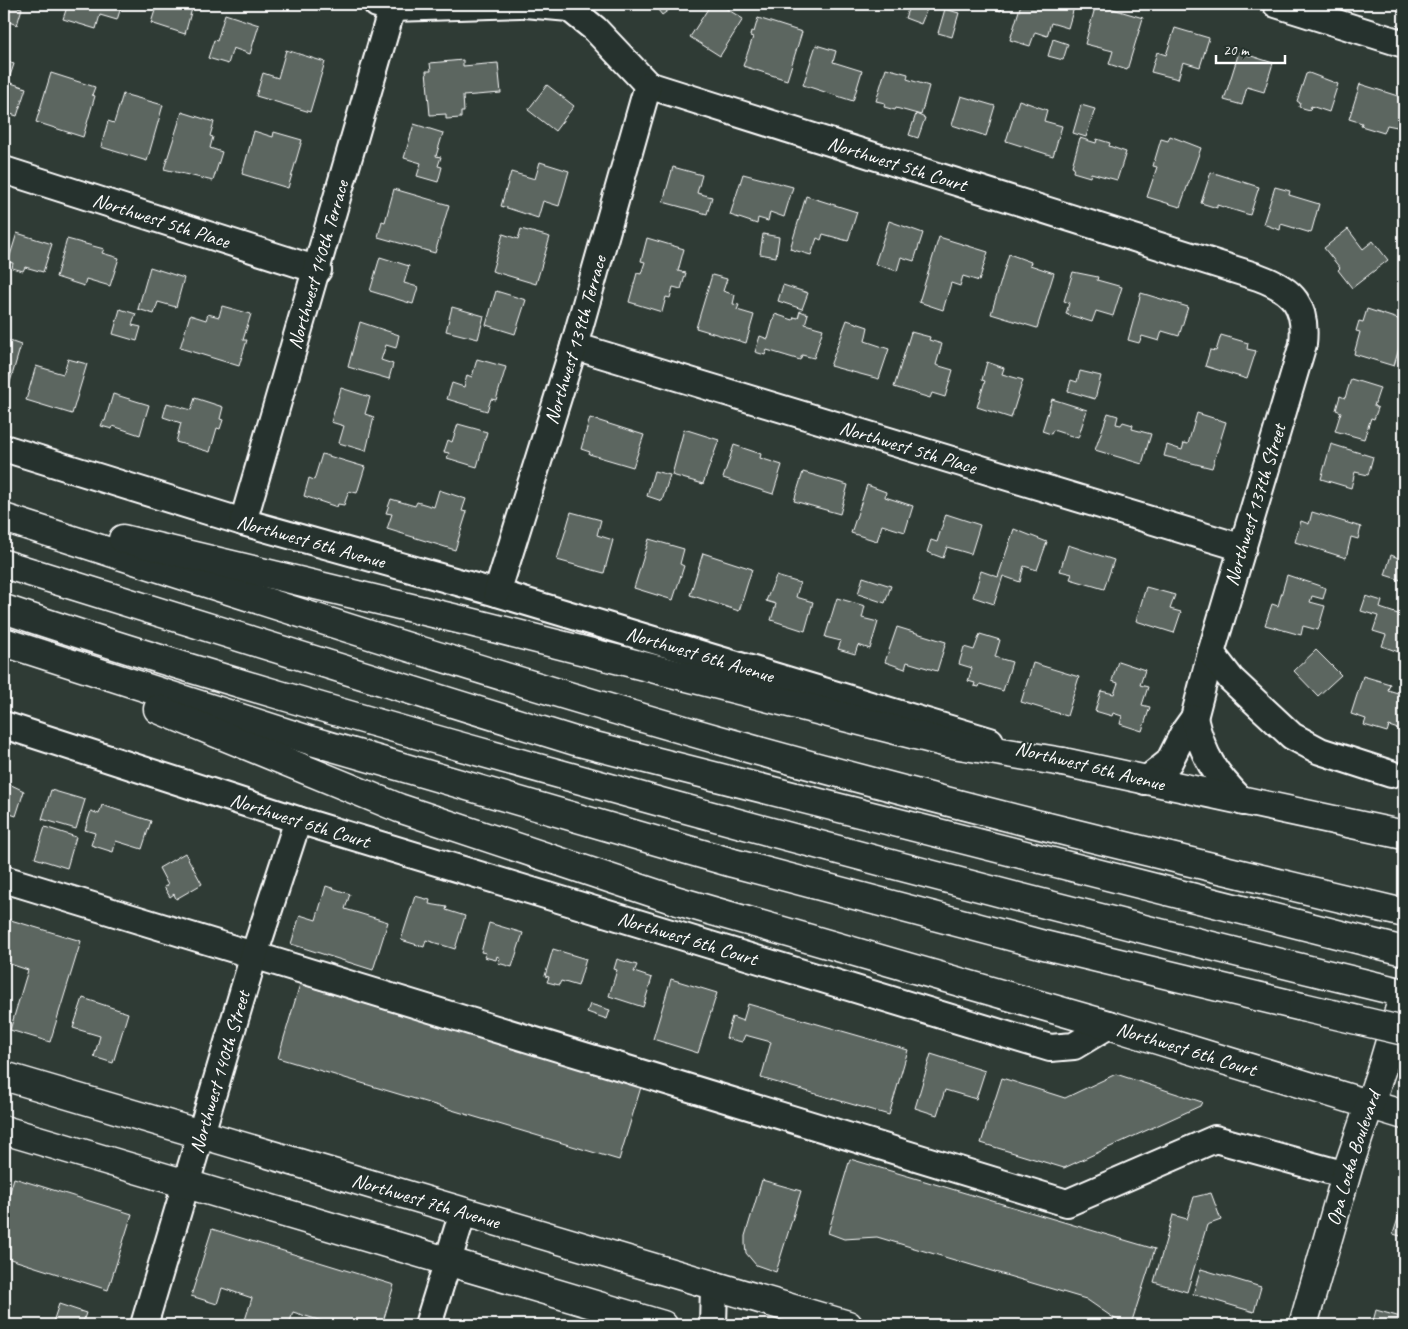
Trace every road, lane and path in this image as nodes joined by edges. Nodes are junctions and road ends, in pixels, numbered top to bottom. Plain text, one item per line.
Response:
1 (520, 4) edge
2 (525, 4) edge
3 (1276, 4) edge
4 (384, 6) edge
5 (570, 6) edge
6 (1404, 44) edge
7 (648, 84) junction
8 (4, 170) edge
9 (318, 270) junction
10 (1291, 294) joint
11 (574, 346) junction
12 (4, 448) edge
13 (4, 511) edge
14 (4, 518) edge
15 (243, 522) junction
16 (1243, 548) junction
17 (4, 564) edge
18 (497, 593) junction
19 (4, 609) edge
20 (4, 644) edge
21 (1211, 653) junction
22 (1194, 718) junction
23 (4, 725) edge
24 (1062, 762) junction
25 (1391, 774) dead end
26 (1145, 781) junction
27 (1243, 802) junction
28 (298, 820) junction
29 (1404, 835) edge
30 (4, 880) edge
31 (1404, 913) edge
32 (1404, 951) edge
33 (254, 955) junction
34 (1404, 993) edge
35 (1109, 1025) junction
36 (1404, 1031) edge
37 (4, 1076) edge
38 (1369, 1106) junction
39 (1404, 1115) edge
40 (4, 1130) edge
41 (201, 1134) junction
42 (1346, 1175) junction
43 (187, 1184) junction
44 (463, 1212) junction
45 (447, 1261) junction
46 (714, 1286) junction
47 (144, 1325) edge
48 (428, 1325) edge
49 (663, 1325) edge
50 (713, 1325) edge
51 (848, 1325) edge
52 (1303, 1325) edge

1 - 4 street
2 - 5 street, Northwest 5th Court
3 - 6 street
4 - 9 street, Northwest 140th Terrace
5 - 7 street, Northwest 5th Court
7 - 10 street, Northwest 5th Court
7 - 11 street, Northwest 139th Terrace
8 - 9 street, Northwest 5th Place
9 - 15 street, Northwest 140th Terrace
10 - 16 street, Northwest 137th Street
11 - 16 street, Northwest 5th Place
11 - 18 street, Northwest 139th Terrace
12 - 15 street, Northwest 6th Avenue
13 - 24 main road
14 - 31 main road
15 - 18 street, Northwest 6th Avenue
16 - 21 street, Northwest 137th Street
17 - 32 main road
18 - 24 street, Northwest 6th Avenue
19 - 34 main road
20 - 35 main road
20 - 36 main road, bridge
21 - 22 street, Northwest 137th Street
21 - 25 street
22 - 26 street, Northwest 137th Street
22 - 27 street
23 - 28 street, Northwest 6th Court
24 - 26 main road, Northwest 6th Avenue
26 - 27 main road, Northwest 6th Avenue
27 - 29 main road, Northwest 6th Avenue
28 - 33 street, Northwest 140th Street
28 - 35 street, Northwest 6th Court
30 - 33 street
33 - 41 street, Northwest 140th Street
33 - 42 street
34 - 38 main road, Opa Locka Boulevard
35 - 38 main road, Northwest 6th Court
37 - 41 main road, Northwest 7th Avenue
38 - 39 main road, Northwest 6th Court
38 - 42 main road, Opa Locka Boulevard
40 - 43 main road
41 - 43 street, Northwest 140th Street
41 - 44 main road, Northwest 7th Avenue
42 - 52 main road, Opa Locka Boulevard
43 - 45 main road
43 - 47 street, Northwest 140th Street
44 - 45 street
44 - 46 main road, Northwest 7th Avenue
45 - 48 street
45 - 49 main road
46 - 50 street
46 - 51 main road, Northwest 7th Avenue

